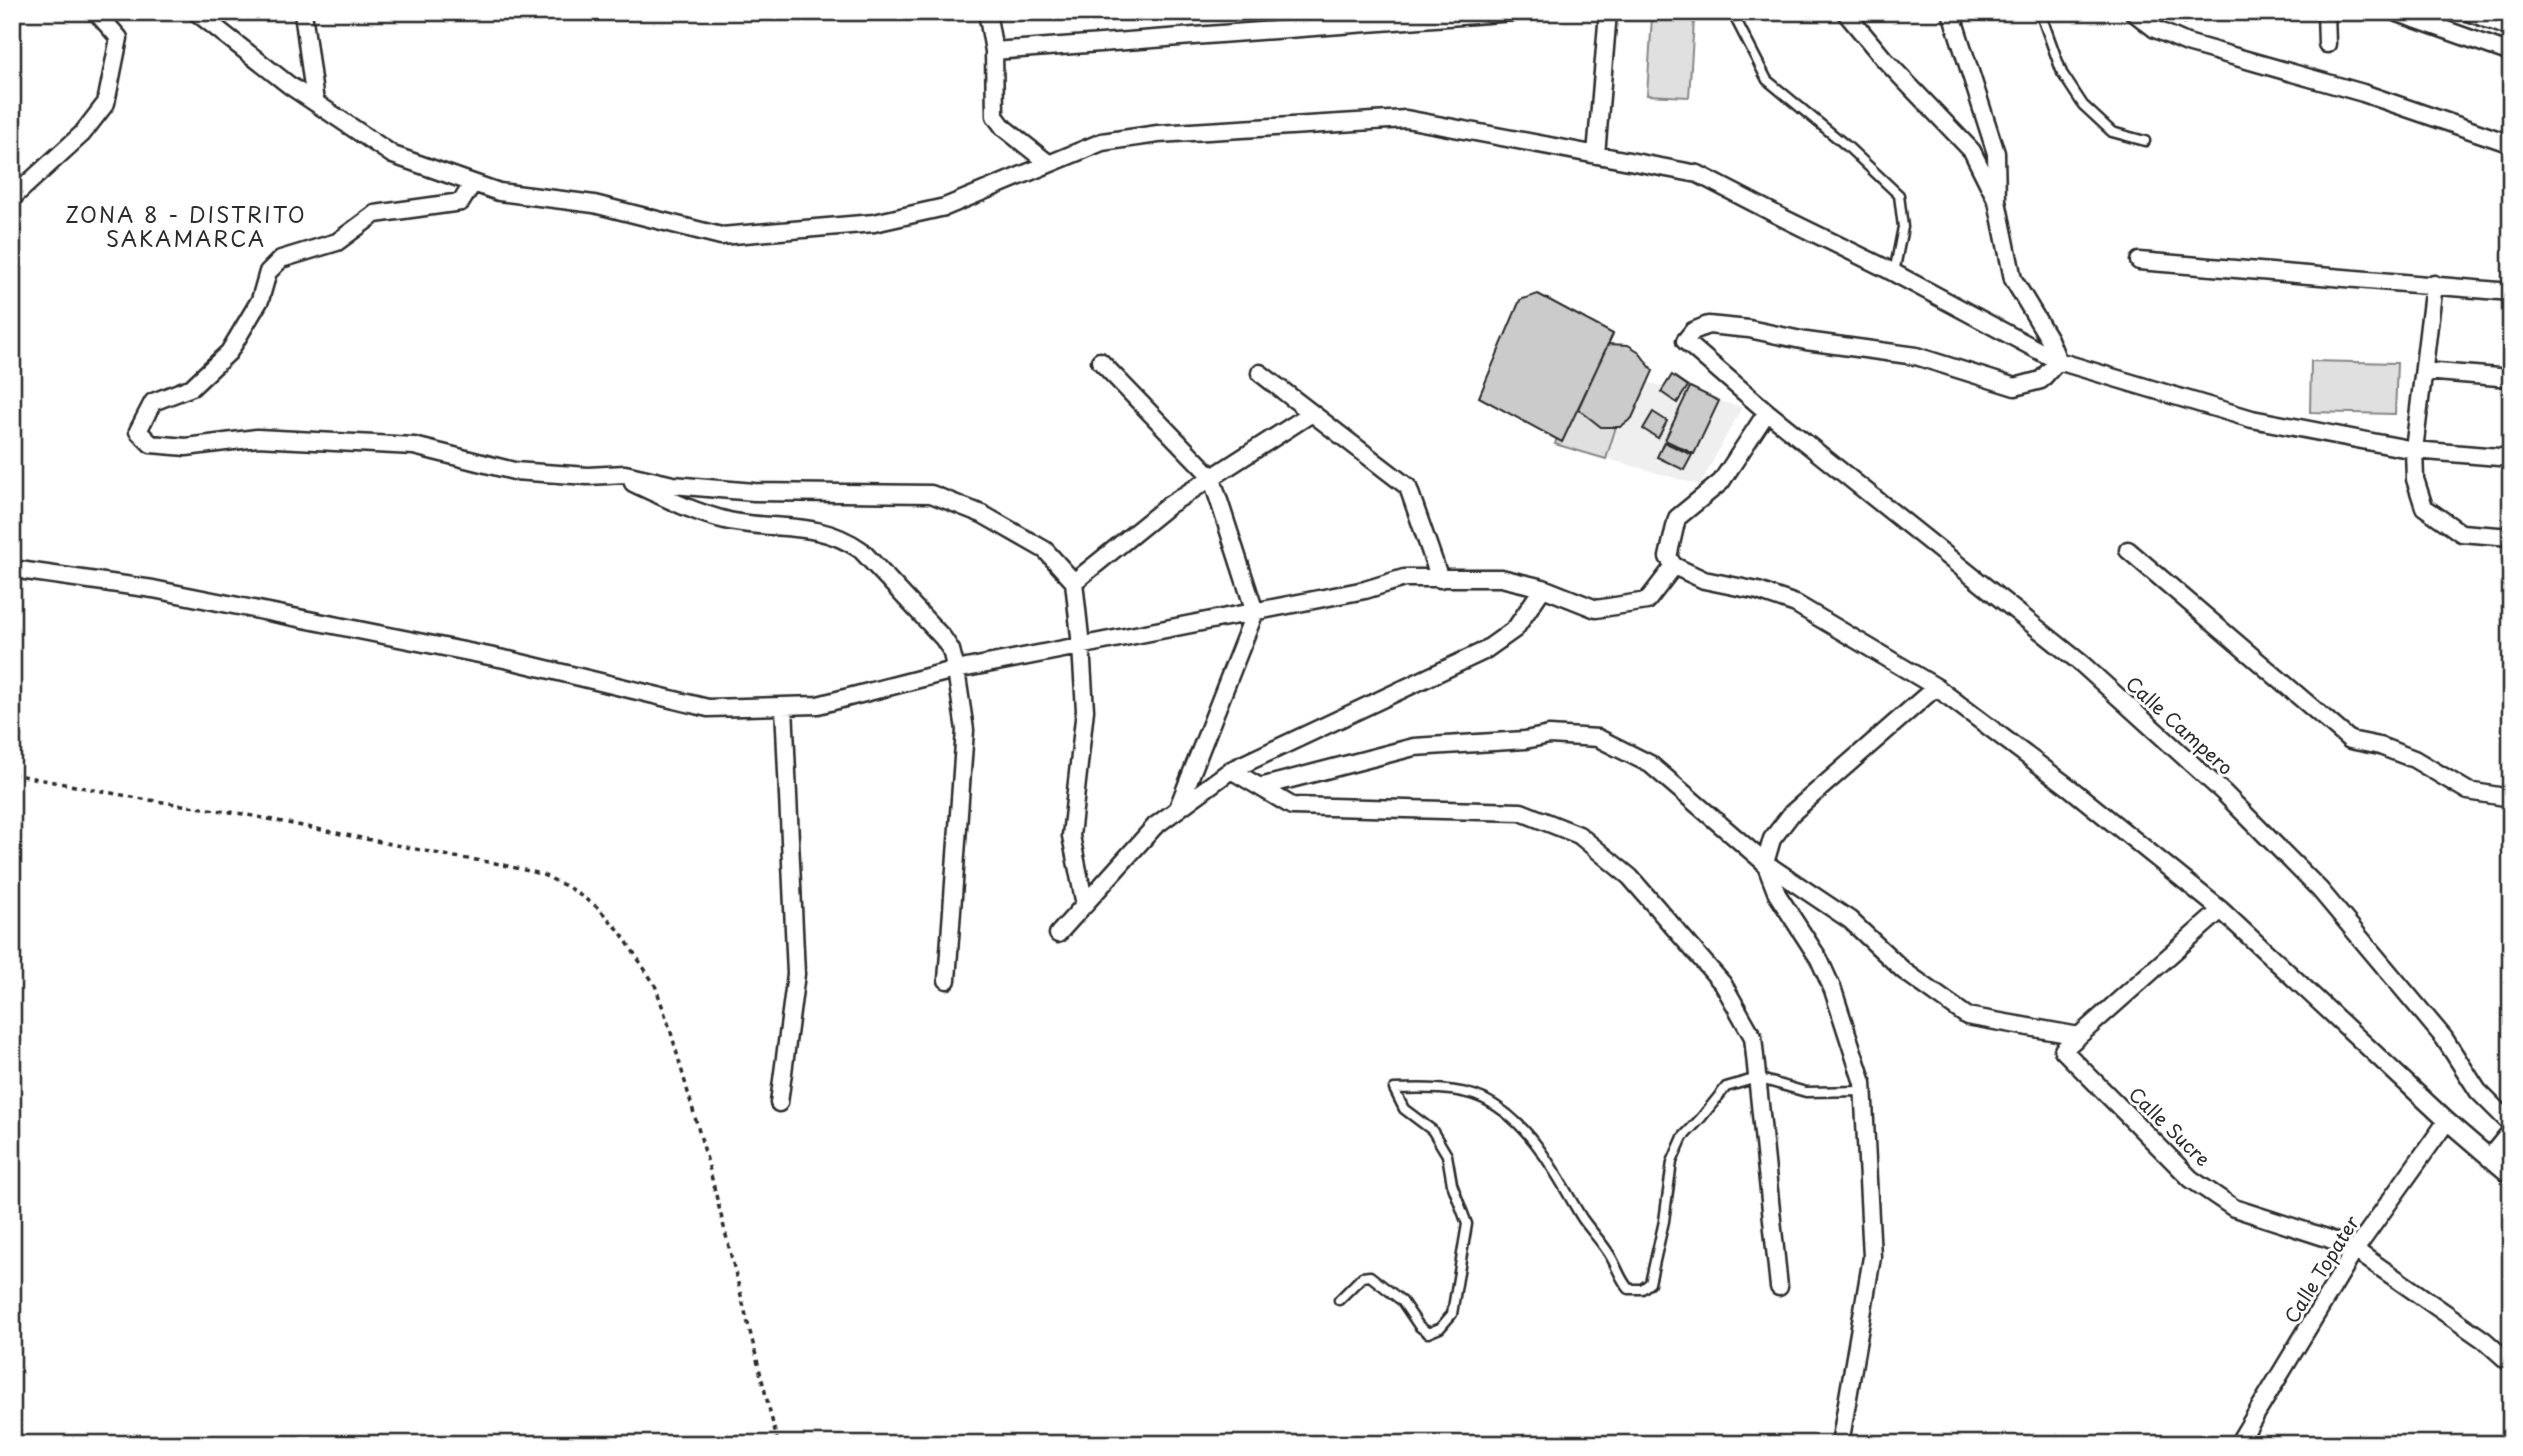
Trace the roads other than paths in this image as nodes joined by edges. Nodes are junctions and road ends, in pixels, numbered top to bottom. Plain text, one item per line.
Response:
1 (96, 12) edge
2 (196, 12) edge
3 (303, 12) edge
4 (987, 12) edge
5 (1514, 12) edge
6 (1608, 12) edge
7 (1732, 12) edge
8 (1845, 12) edge
9 (1951, 12) edge
10 (2040, 12) edge
11 (2133, 12) edge
12 (2326, 12) edge
13 (2395, 12) edge
14 (2468, 12) edge
15 (1305, 20) edge
16 (2511, 28) edge
17 (2327, 44) dead end
18 (994, 51) junction
19 (2511, 53) edge
20 (314, 102) junction
21 (2145, 141) dead end
22 (2511, 144) edge
23 (1596, 155) junction
24 (1048, 163) junction
25 (473, 183) junction
26 (12, 198) edge
27 (1997, 201) junction
28 (2139, 261) dead end
29 (1894, 272) junction
30 (2434, 284) junction
31 (2511, 292) edge
32 (1100, 361) dead end
33 (2058, 361) junction
34 (2424, 371) junction
35 (1260, 373) dead end
36 (2511, 378) edge
37 (1767, 412) junction
38 (1311, 413) junction
39 (2414, 450) junction
40 (2511, 458) edge
41 (615, 475) junction
42 (1211, 476) junction
43 (2511, 537) edge
44 (2128, 550) dead end
45 (1674, 566) junction
46 (12, 569) edge
47 (1440, 579) junction
48 (1074, 582) junction
49 (1543, 588) junction
50 (1255, 612) junction
51 (1081, 646) junction
52 (956, 670) junction
53 (1936, 688) junction
54 (784, 706) junction
55 (1231, 770) junction
56 (1260, 787) junction
57 (2511, 798) edge
58 (1177, 810) junction
59 (1765, 863) junction
60 (1085, 905) junction
61 (2221, 910) junction
62 (1058, 934) dead end
63 (947, 980) dead end
64 (2079, 1036) junction
65 (1756, 1078) junction
66 (1864, 1091) junction
67 (779, 1102) dead end
68 (2447, 1121) junction
69 (2511, 1124) edge
70 (2511, 1130) edge
71 (2489, 1157) junction
72 (2511, 1176) edge
73 (2355, 1250) junction
74 (1779, 1287) dead end
75 (1339, 1300) dead end
76 (2511, 1364) edge
77 (1840, 1444) edge
78 (2238, 1444) edge

1 - 26 street
2 - 20 street
3 - 20 street
4 - 18 street
5 - 15 street
6 - 23 street
7 - 29 lane
8 - 27 street
9 - 27 street
10 - 21 lane
11 - 22 street
12 - 17 street
13 - 19 street
14 - 16 street
15 - 18 street
18 - 24 street
20 - 25 street
23 - 24 street
23 - 29 street
24 - 25 street
25 - 41 street
27 - 33 street
28 - 30 street
29 - 33 street
30 - 31 street
30 - 34 street
32 - 42 street
33 - 37 street, Calle Campero
33 - 39 street
34 - 36 street
34 - 39 street
35 - 38 street
37 - 45 street
37 - 69 street, Calle Campero
38 - 42 street
38 - 47 street
39 - 40 street
39 - 43 street
41 - 48 street
41 - 52 street
42 - 48 street
42 - 50 street
44 - 57 street
45 - 49 street
45 - 53 street
46 - 54 street
47 - 49 street
47 - 50 street
48 - 51 street
49 - 55 street
50 - 51 street
50 - 58 street
51 - 52 street
51 - 60 street
52 - 54 street
52 - 63 street
53 - 59 street
53 - 61 street
54 - 67 street
55 - 56 street
55 - 58 street
56 - 59 street
56 - 65 street
58 - 60 street
59 - 64 street
59 - 66 street
60 - 62 street
61 - 64 street
61 - 68 street
64 - 73 street, Calle Sucre
65 - 66 lane
65 - 74 street
65 - 75 lane
66 - 77 street
68 - 71 street
68 - 73 street, Calle Topater
70 - 71 street
71 - 72 street
73 - 76 street, Calle Sucre
73 - 78 street, Calle Topater

